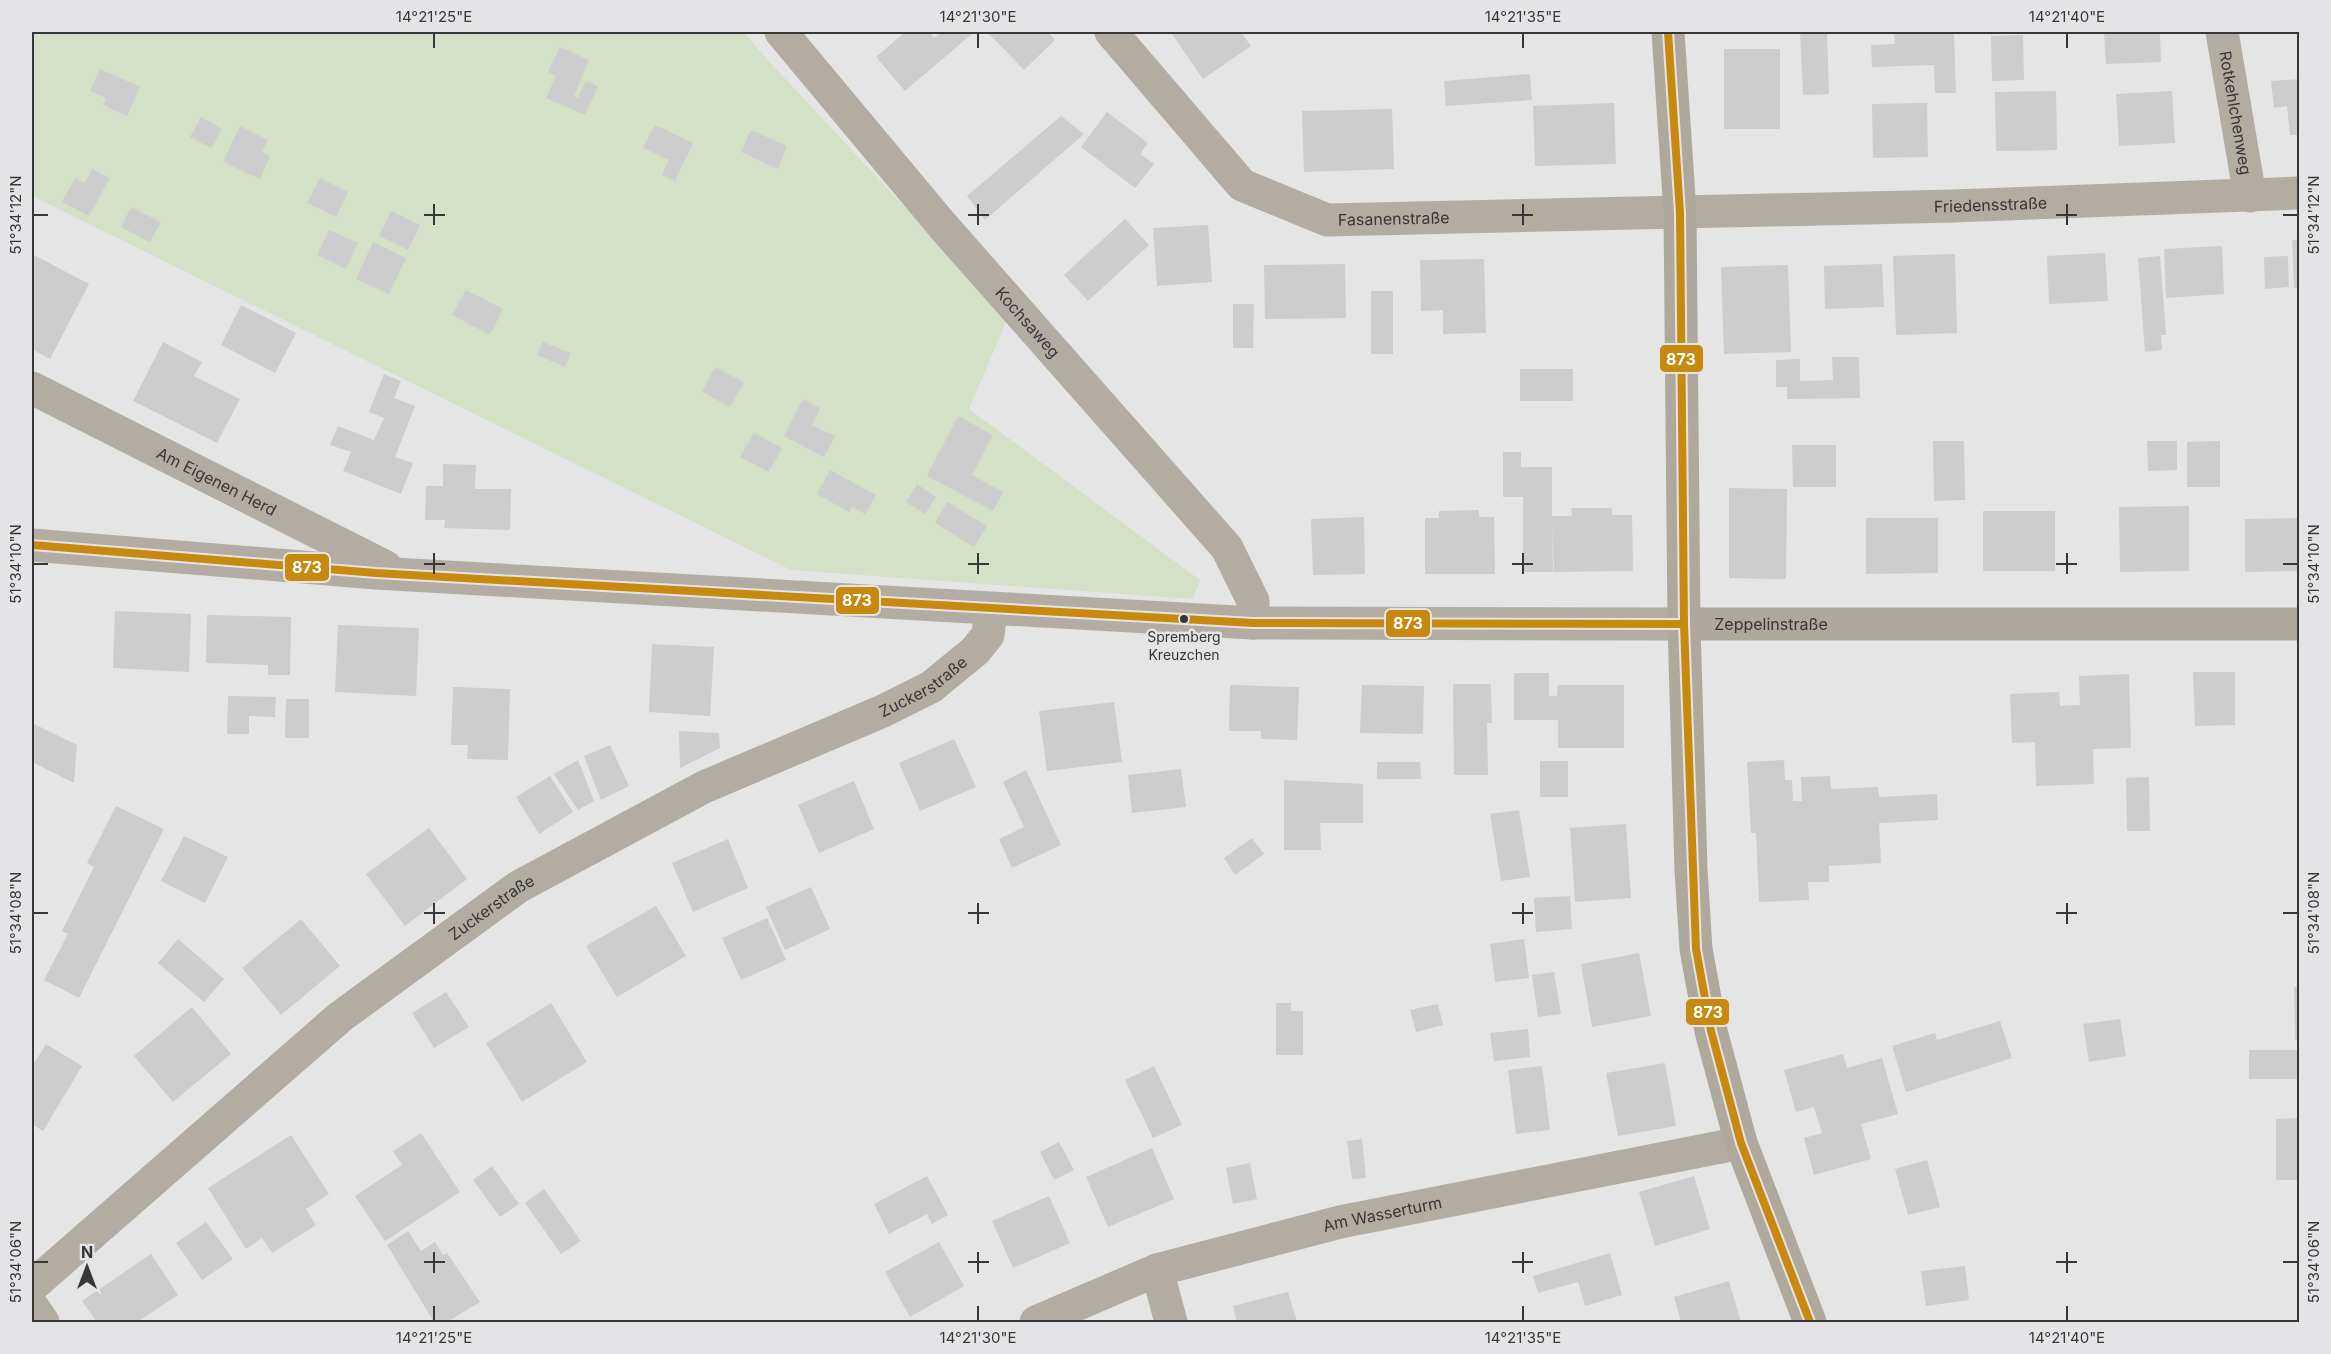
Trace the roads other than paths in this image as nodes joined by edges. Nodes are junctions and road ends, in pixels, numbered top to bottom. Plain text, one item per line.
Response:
1 (781, 32) edge
2 (1112, 32) edge
3 (1668, 32) edge
4 (2222, 32) edge
5 (2300, 193) edge
6 (2250, 196) junction
7 (1680, 213) junction
8 (32, 388) edge
9 (32, 545) edge
10 (401, 574) junction
11 (991, 609) junction
12 (1253, 623) junction
13 (1684, 624) junction
14 (2300, 624) edge
15 (1741, 1143) junction
16 (1157, 1270) junction
17 (32, 1286) edge
18 (32, 1306) edge
19 (43, 1323) edge
20 (1036, 1323) edge
21 (1171, 1323) edge
22 (1810, 1323) edge

1 - 12 street, Kochsaweg
2 - 7 street, Fasanenstraße
3 - 7 street
4 - 6 street, Rotkehlchenweg
5 - 6 street, Friedensstraße
6 - 7 street, Friedensstraße
7 - 13 street
8 - 10 street, Am Eigenen Herd
9 - 10 street, Zeppelinstraße
10 - 11 street, Zeppelinstraße
11 - 12 street, Zeppelinstraße
11 - 17 street, Zuckerstraße
12 - 13 street, Zeppelinstraße
13 - 14 street, Zeppelinstraße
13 - 15 street
15 - 16 street, Am Wasserturm
15 - 22 street
16 - 20 street, Am Wasserturm
16 - 21 street
18 - 19 street

